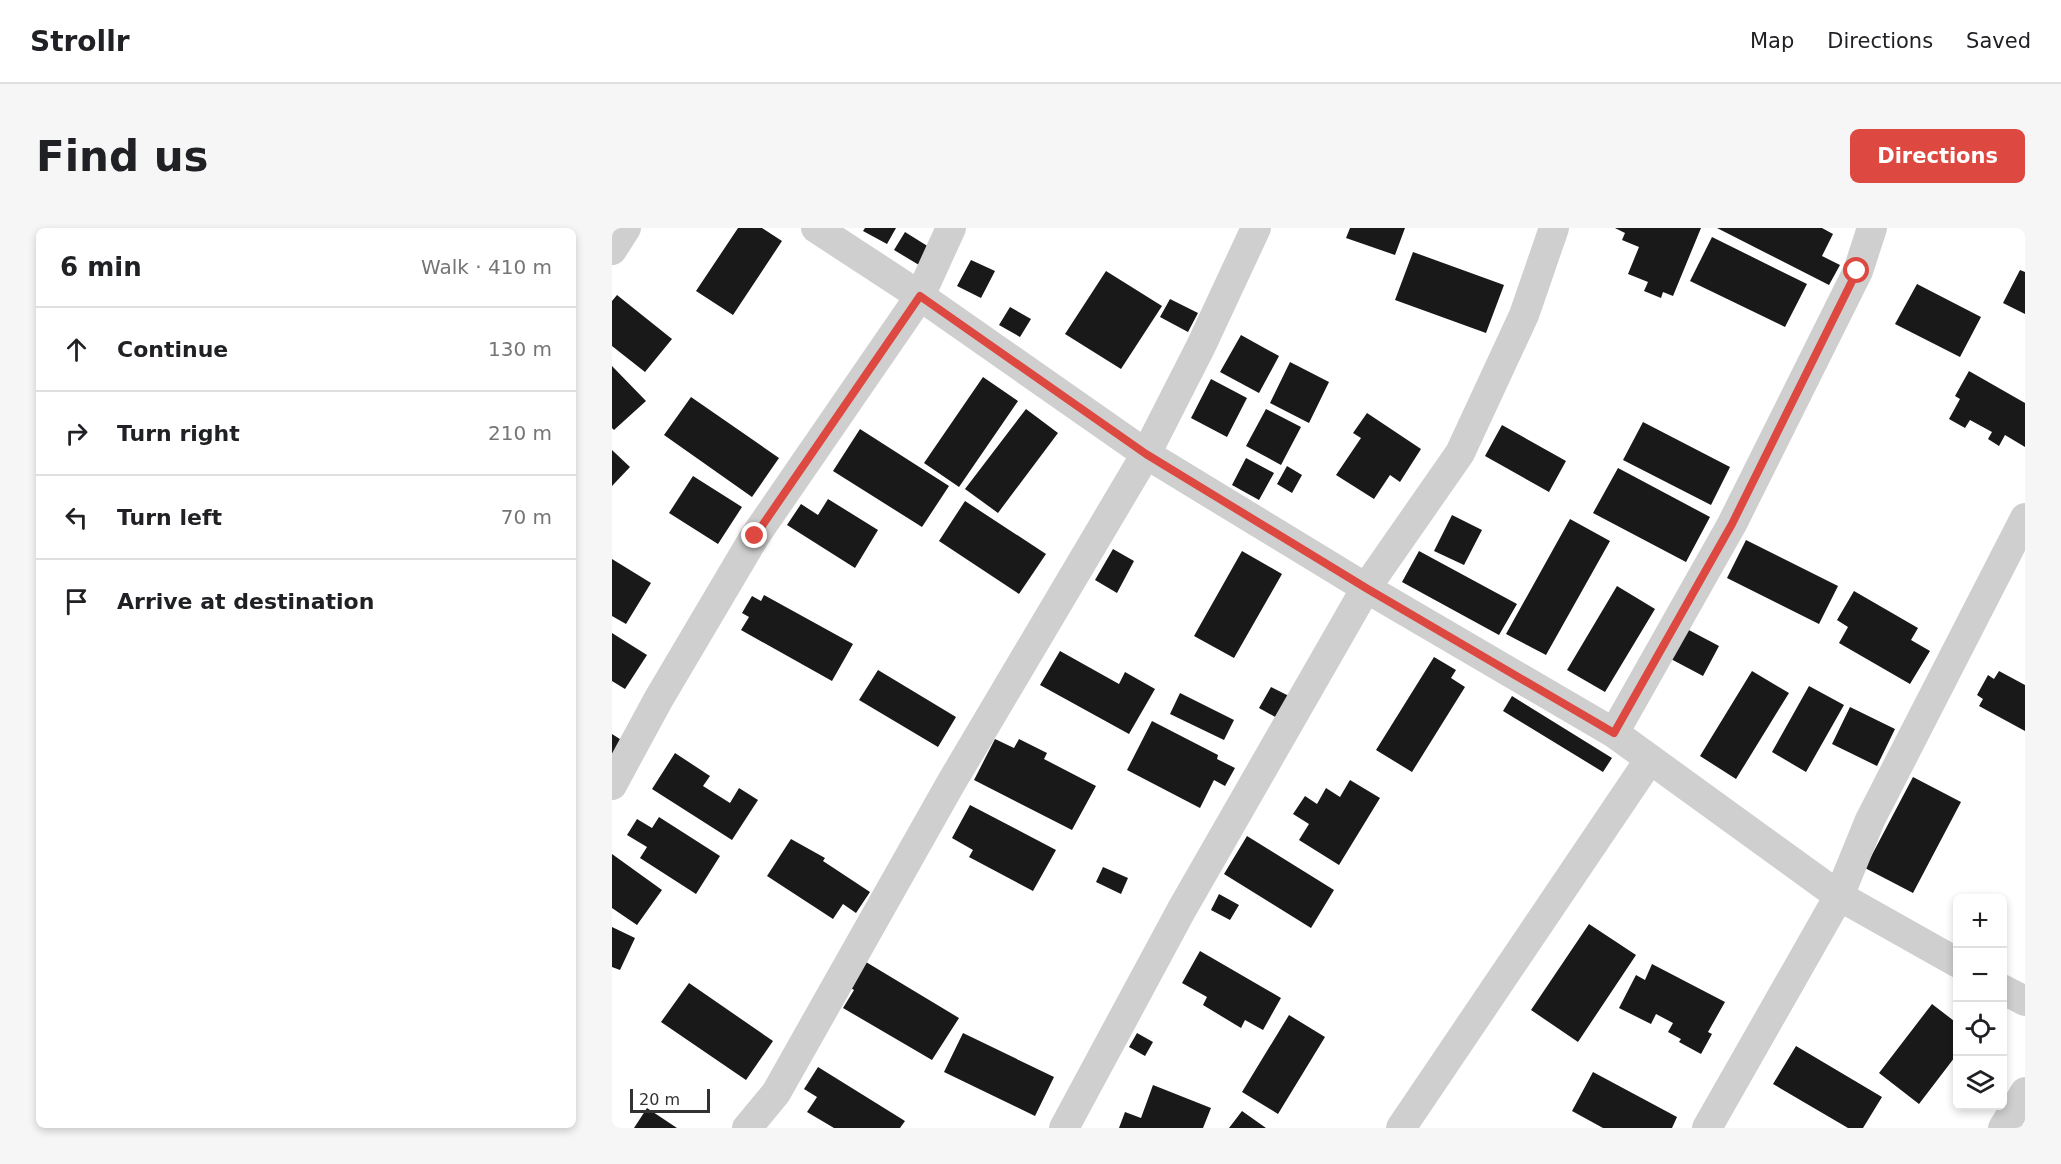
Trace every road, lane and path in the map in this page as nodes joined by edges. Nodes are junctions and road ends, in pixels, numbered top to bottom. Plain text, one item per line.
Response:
1 (626, 228) edge
2 (816, 228) edge
3 (951, 228) edge
4 (1256, 228) edge
5 (1554, 228) edge
6 (1872, 228) edge
7 (612, 250) edge
8 (920, 296) junction
9 (1146, 454) junction
10 (2025, 518) edge
11 (1366, 588) junction
12 (1614, 733) junction
13 (1650, 759) junction
14 (612, 784) edge
15 (1839, 896) junction
16 (1953, 960) edge
17 (2007, 992) edge
18 (2025, 1001) edge
19 (2025, 1092) edge
20 (747, 1128) edge
21 (1064, 1128) edge
22 (1401, 1128) edge
23 (1707, 1128) edge
24 (2003, 1128) edge

1 - 7 street
2 - 8 street
3 - 8 street
4 - 9 street
5 - 11 street
6 - 12 street
8 - 9 street
8 - 14 street
9 - 11 street
9 - 20 street
10 - 15 street
11 - 12 street
11 - 21 street
12 - 13 street
13 - 15 street
13 - 22 street
15 - 16 street
15 - 23 street
17 - 18 street
19 - 24 street

